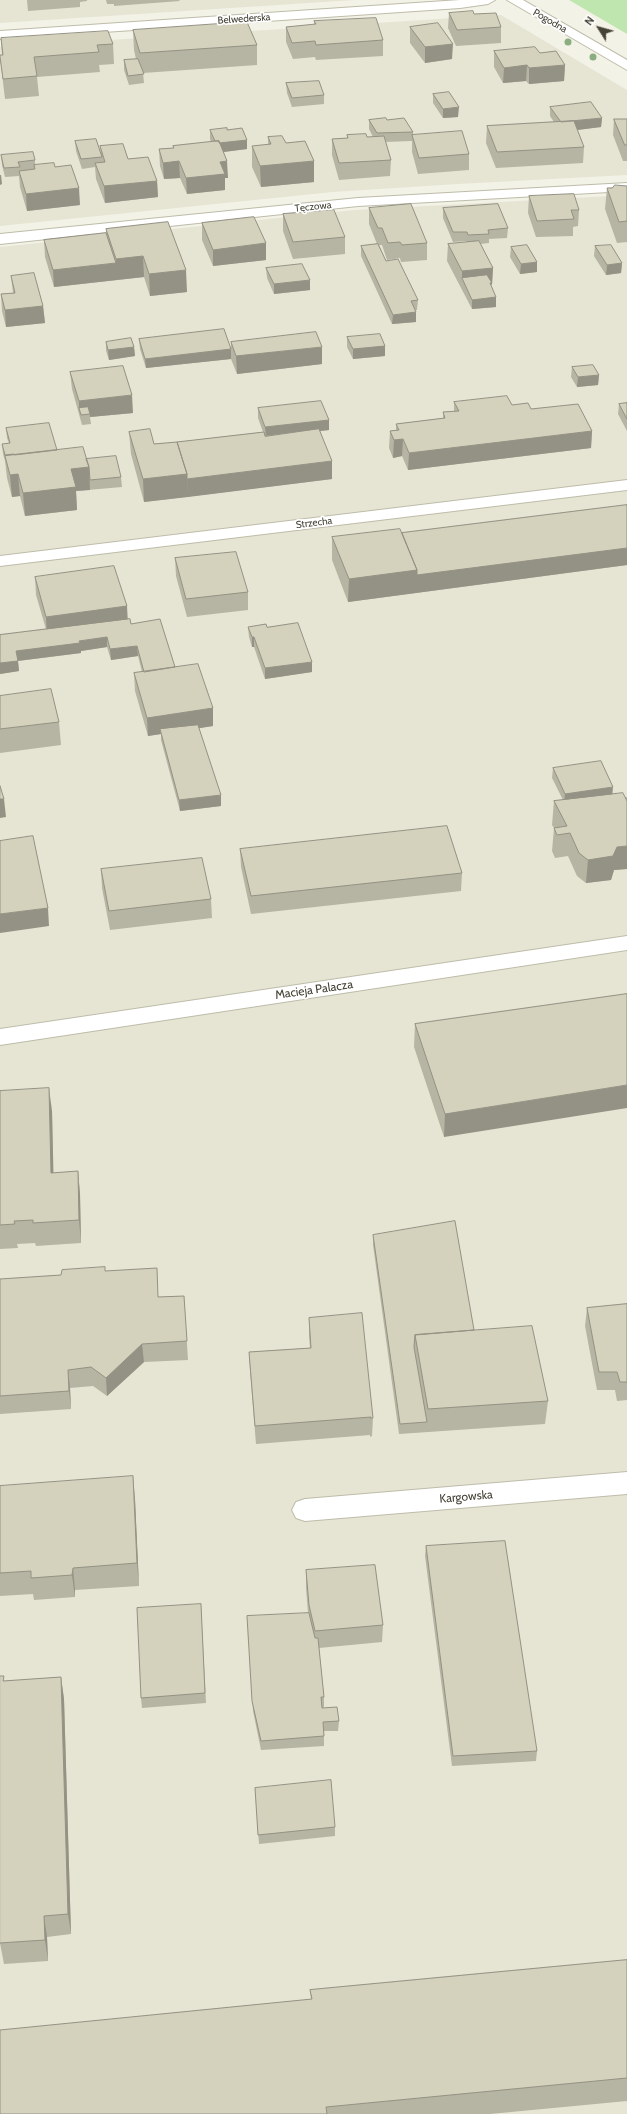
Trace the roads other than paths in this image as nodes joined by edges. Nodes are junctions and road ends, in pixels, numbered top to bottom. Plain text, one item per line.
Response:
1 (488, 0) edge
2 (514, 0) edge
3 (0, 35) edge
4 (627, 66) edge
5 (627, 187) edge
6 (0, 239) edge
7 (627, 485) edge
8 (0, 561) edge
9 (627, 943) edge
10 (0, 1037) edge
11 (627, 1483) edge
12 (305, 1510) dead end

1 - 3 street, Belwederska
2 - 4 street, Pogodna
5 - 6 street, Tęczowa
7 - 8 street, Strzecha
9 - 10 street, Macieja Palacza
11 - 12 street, Kargowska

